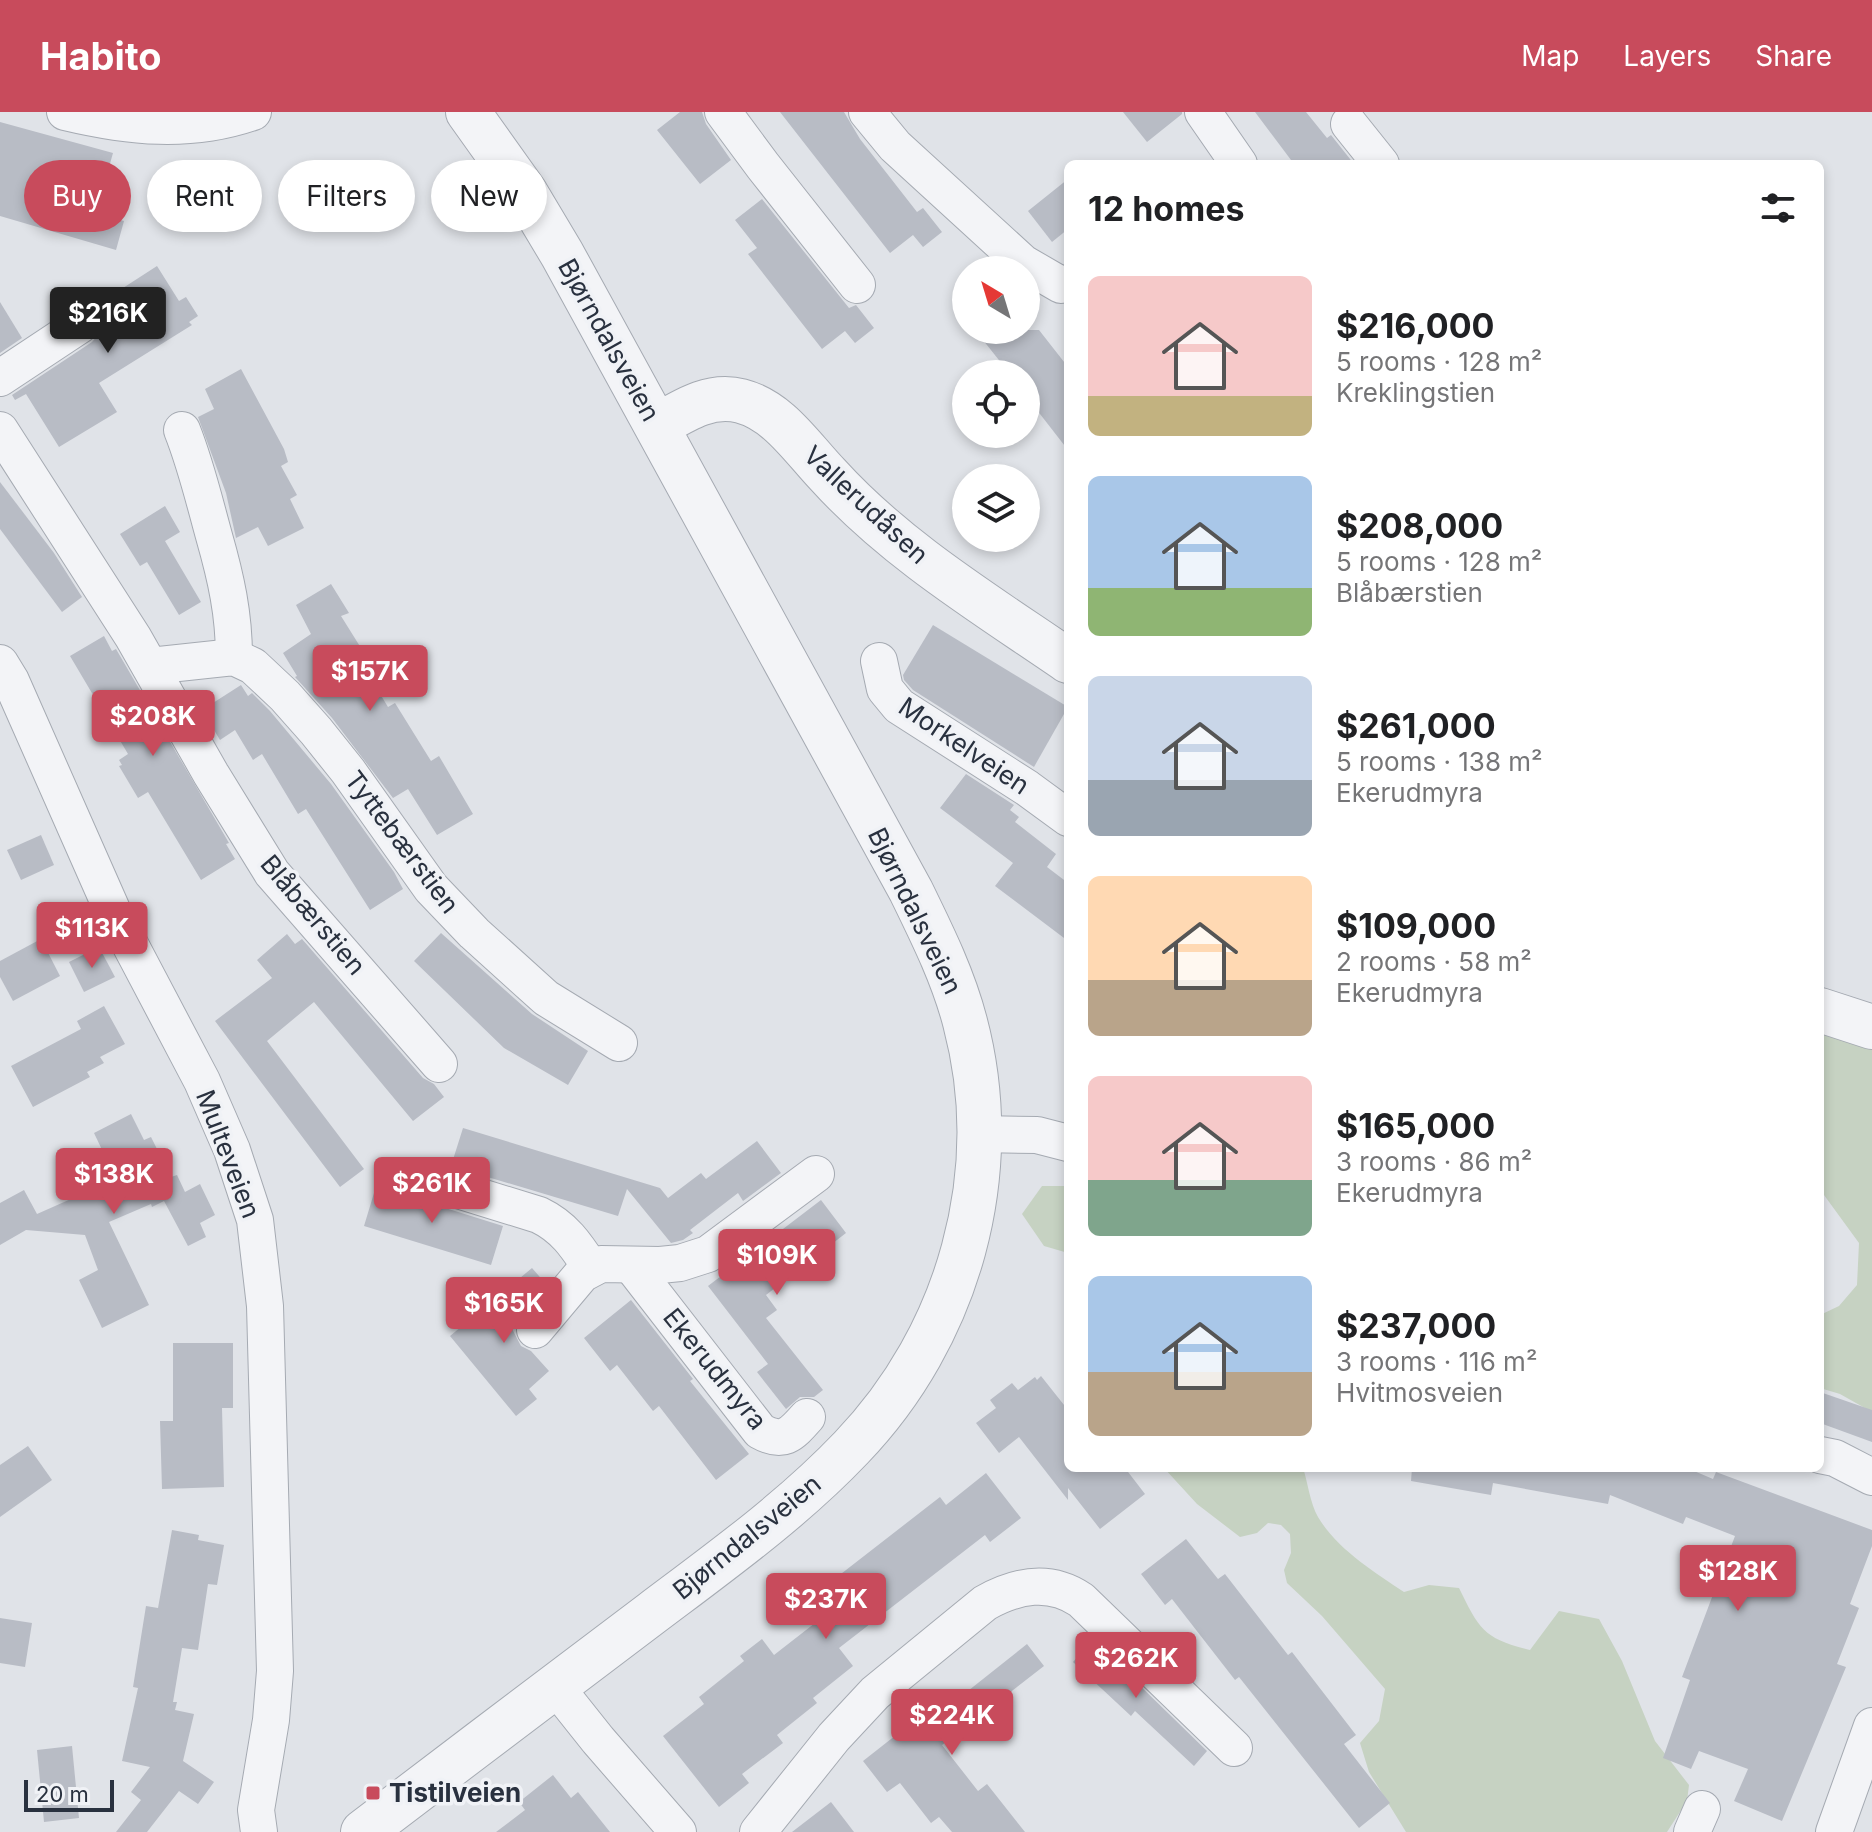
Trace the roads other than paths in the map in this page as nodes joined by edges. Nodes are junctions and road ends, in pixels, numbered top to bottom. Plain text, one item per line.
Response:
1 (65, 112) edge
2 (253, 112) edge
3 (468, 112) edge
4 (723, 112) edge
5 (867, 112) edge
6 (1203, 112) edge
7 (1349, 124) dead end
8 (1236, 160) edge
9 (1378, 160) edge
10 (857, 285) dead end
11 (1064, 292) edge
12 (80, 325) dead end
13 (0, 378) edge
14 (657, 426) junction
15 (0, 430) edge
16 (182, 430) dead end
17 (234, 657) junction
18 (1064, 658) edge
19 (879, 661) dead end
20 (0, 663) edge
21 (150, 666) junction
22 (1064, 815) edge
23 (1824, 1011) edge
24 (1872, 1027) edge
25 (619, 1043) dead end
26 (439, 1064) dead end
27 (978, 1134) junction
28 (1064, 1142) edge
29 (816, 1174) dead end
30 (429, 1181) dead end
31 (632, 1266) junction
32 (591, 1268) junction
33 (535, 1330) dead end
34 (807, 1417) dead end
35 (1824, 1456) edge
36 (1872, 1477) edge
37 (555, 1686) junction
38 (1872, 1726) edge
39 (1234, 1748) dead end
40 (259, 1832) edge
41 (363, 1832) edge
42 (678, 1832) edge
43 (758, 1832) edge
44 (1834, 1832) edge

1 - 2 street
3 - 14 street, Bjørndalsveien
4 - 10 street
5 - 11 street
6 - 8 street
7 - 9 street
12 - 13 street
14 - 18 street, Vallerudåsen
14 - 27 street, Bjørndalsveien
15 - 21 street, Blåbærstien
16 - 17 street
17 - 21 street
17 - 25 street, Tyttebærstien
19 - 22 street, Morkelveien
20 - 40 street, Multeveien
21 - 26 street, Blåbærstien
23 - 24 street
27 - 28 street
27 - 37 street, Bjørndalsveien
29 - 31 street
30 - 32 street
31 - 32 street
31 - 34 street, Ekerudmyra
32 - 33 street
35 - 36 street
37 - 41 street, Bjørndalsveien
37 - 42 street
38 - 44 street
39 - 43 street

